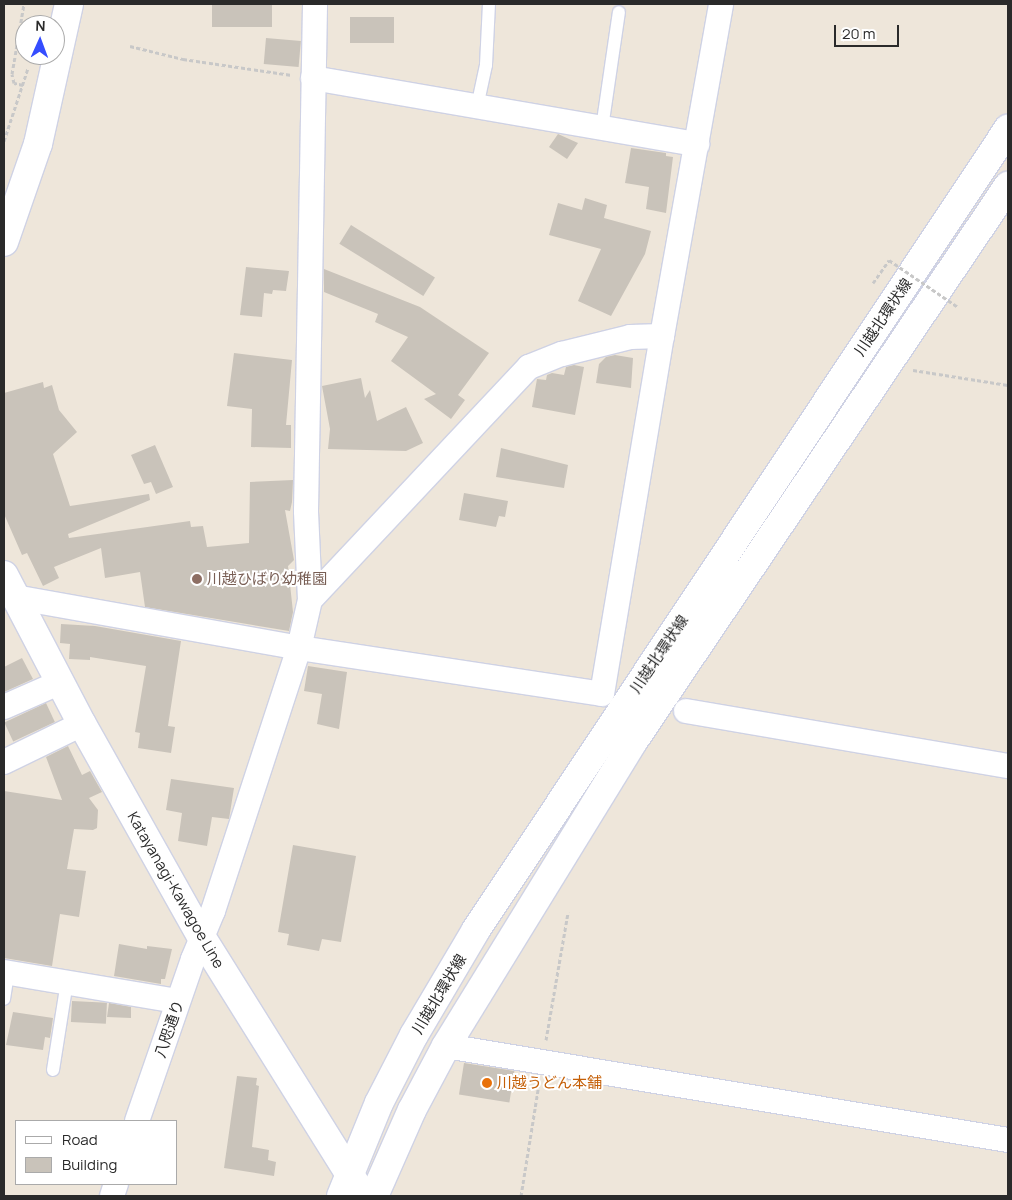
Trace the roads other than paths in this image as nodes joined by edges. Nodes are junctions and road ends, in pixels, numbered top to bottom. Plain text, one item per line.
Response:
1 (69, 4) edge
2 (315, 4) edge
3 (489, 4) edge
4 (721, 4) edge
5 (619, 12) dead end
6 (313, 78) junction
7 (477, 107) junction
8 (602, 128) junction
9 (1008, 129) edge
10 (697, 144) junction
11 (1008, 186) edge
12 (4, 242) edge
13 (662, 336) junction
14 (9, 586) edge
15 (310, 600) junction
16 (299, 648) junction
17 (61, 682) junction
18 (4, 707) edge
19 (686, 711) dead end
20 (82, 724) junction
21 (4, 762) edge
22 (1008, 766) edge
23 (202, 938) junction
24 (6, 972) edge
25 (67, 982) junction
26 (4, 999) edge
27 (178, 1001) junction
28 (446, 1046) junction
29 (53, 1070) dead end
30 (137, 1120) edge
31 (1008, 1140) edge
32 (345, 1185) edge
33 (364, 1196) edge
34 (374, 1196) edge

1 - 12 main road
2 - 6 street
3 - 7 lane
4 - 10 street
5 - 8 lane
6 - 7 street
6 - 15 street
7 - 8 street
8 - 10 street
9 - 32 main road, 川越北環状線
10 - 13 street
11 - 28 main road, 川越北環状線
13 - 15 street
13 - 16 street
14 - 16 street
14 - 17 main road, Katayanagi-Kawagoe Line
15 - 16 street, 八咫通り
16 - 23 street, 八咫通り
17 - 18 street
17 - 20 main road, Katayanagi-Kawagoe Line
19 - 22 street
20 - 21 street
20 - 23 main road, Katayanagi-Kawagoe Line
23 - 27 street, 八咫通り
23 - 32 main road, Katayanagi-Kawagoe Line
24 - 25 street
24 - 26 lane
25 - 27 street
25 - 29 lane
27 - 30 street, 八咫通り
28 - 31 street
28 - 34 main road, 川越北環状線
32 - 33 main road, Katayanagi-Kawagoe Line

